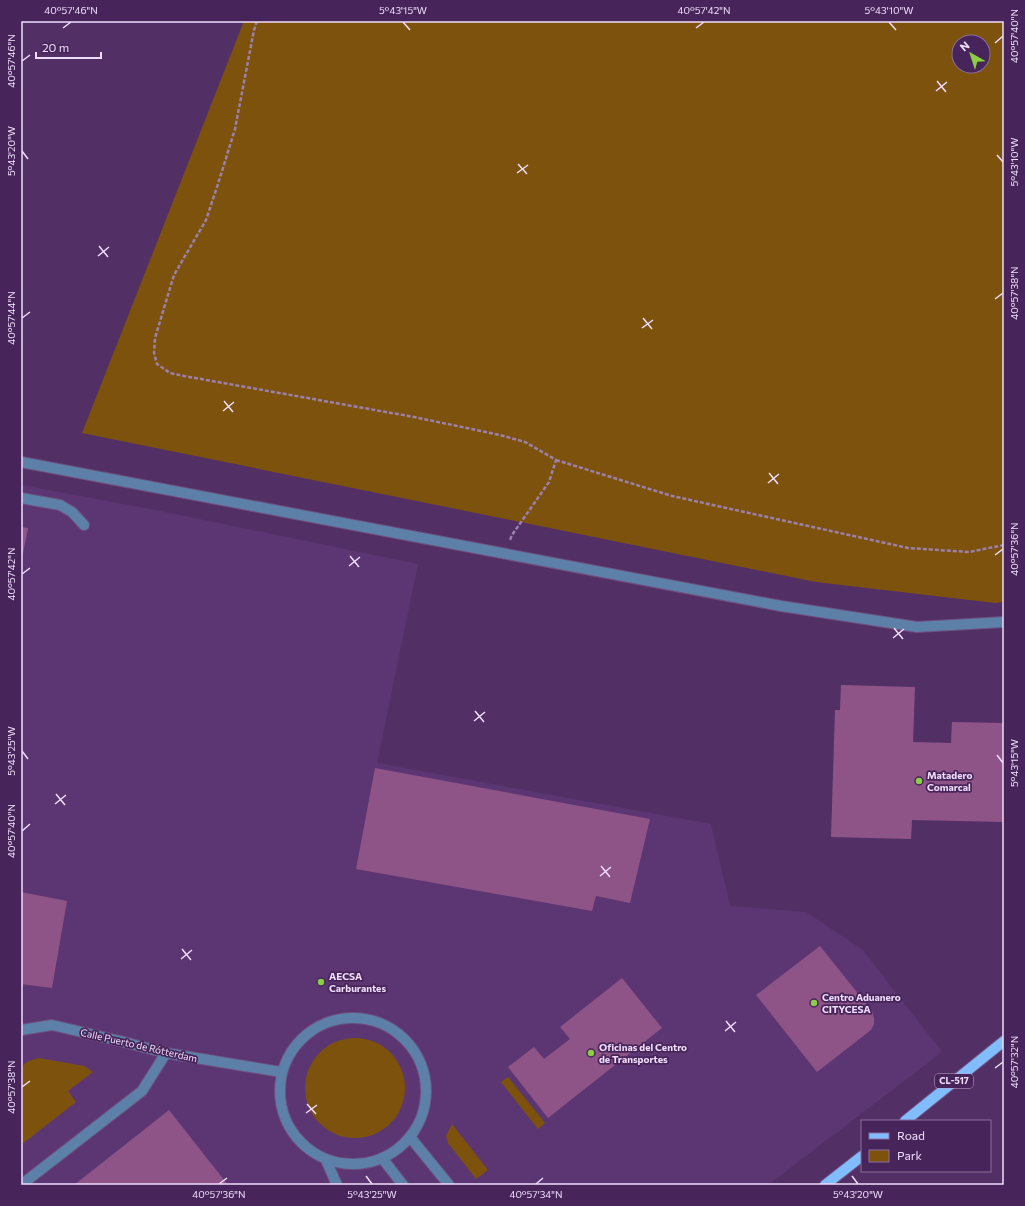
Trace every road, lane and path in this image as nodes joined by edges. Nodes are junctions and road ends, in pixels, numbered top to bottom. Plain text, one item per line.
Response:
1 (257, 21) edge
2 (556, 460) junction
3 (21, 462) edge
4 (21, 498) edge
5 (84, 526) dead end
6 (1004, 545) edge
7 (505, 554) junction
8 (1004, 622) edge
9 (21, 1030) edge
10 (1004, 1041) edge
11 (166, 1053) junction
12 (281, 1072) junction
13 (906, 1120) edge
14 (410, 1137) junction
15 (861, 1157) edge
16 (382, 1158) junction
17 (326, 1160) junction
18 (21, 1185) edge
19 (337, 1185) edge
20 (403, 1185) edge
21 (449, 1185) edge
22 (825, 1185) edge

1 - 2 path
2 - 6 path
2 - 7 path
3 - 7 street
4 - 5 street
7 - 8 street
9 - 11 street, Calle Puerto de Rótterdam
10 - 13 main road, CL-517
11 - 12 street, Calle Puerto de Rótterdam
11 - 18 street
12 - 14 street
12 - 17 street
14 - 16 street
14 - 21 street
15 - 22 main road
16 - 17 street
16 - 20 street
17 - 19 street

